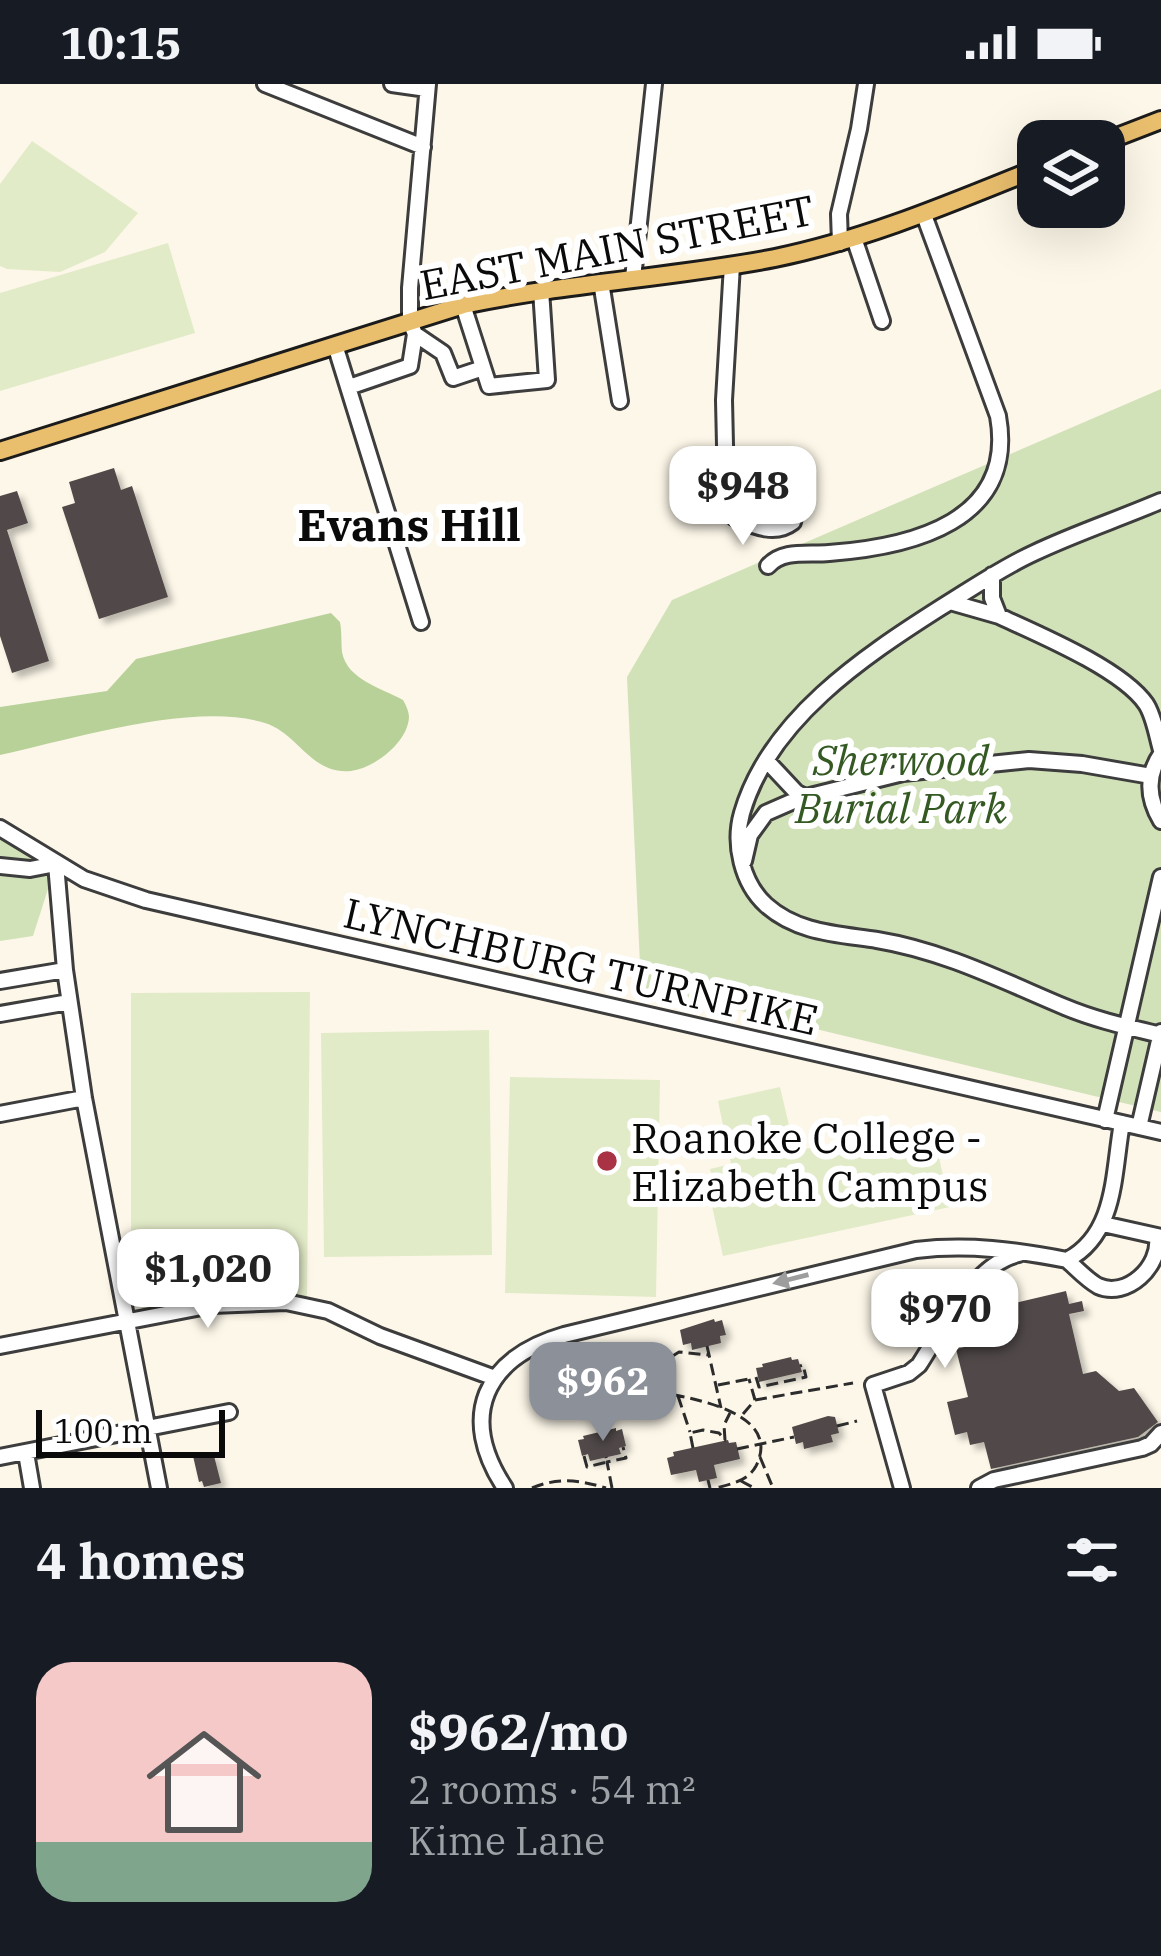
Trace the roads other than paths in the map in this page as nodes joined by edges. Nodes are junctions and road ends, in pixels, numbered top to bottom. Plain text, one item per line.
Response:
1 (265, 84) edge
2 (392, 84) edge
3 (654, 84) edge
4 (866, 84) edge
5 (428, 86) edge
6 (289, 90) edge
7 (1161, 120) edge
8 (1125, 134) edge
9 (423, 147) junction
10 (1017, 177) edge
11 (924, 215) junction
12 (847, 240) junction
13 (732, 265) junction
14 (633, 278) junction
15 (601, 282) junction
16 (541, 290) junction
17 (463, 305) junction
18 (882, 321) dead end
19 (413, 328) junction
20 (335, 346) junction
21 (483, 368) junction
22 (349, 387) junction
23 (620, 401) dead end
24 (0, 451) edge
25 (726, 490) junction
26 (1161, 502) edge
27 (768, 566) dead end
28 (992, 575) junction
29 (950, 602) junction
30 (999, 616) junction
31 (422, 622) dead end
32 (1145, 704) junction
33 (1161, 715) edge
34 (1161, 752) edge
35 (766, 760) junction
36 (1150, 776) junction
37 (805, 797) junction
38 (1161, 821) edge
39 (0, 828) edge
40 (56, 864) junction
41 (0, 866) edge
42 (743, 866) junction
43 (1161, 877) edge
44 (65, 970) junction
45 (0, 981) edge
46 (69, 1002) junction
47 (0, 1015) edge
48 (1127, 1027) junction
49 (1161, 1034) edge
50 (84, 1098) junction
51 (0, 1114) edge
52 (1105, 1120) junction
53 (1122, 1123) junction
54 (1139, 1127) junction
55 (1161, 1132) edge
56 (1103, 1224) junction
57 (1159, 1237) edge
58 (1030, 1252) junction
59 (1067, 1260) junction
60 (127, 1321) junction
61 (0, 1346) edge
62 (495, 1378) junction
63 (229, 1412) dead end
64 (148, 1428) junction
65 (1161, 1433) edge
66 (26, 1453) junction
67 (0, 1457) edge
68 (32, 1488) edge
69 (159, 1488) edge
70 (505, 1488) edge
71 (902, 1488) edge
72 (980, 1488) edge

1 - 6 street
2 - 5 street
3 - 14 street
4 - 12 street
5 - 9 street
6 - 9 street
7 - 8 main road
9 - 19 street
10 - 11 main road, EAST MAIN STREET
11 - 12 main road, EAST MAIN STREET
11 - 27 street
12 - 13 main road, EAST MAIN STREET
12 - 18 street
13 - 14 main road, EAST MAIN STREET
13 - 25 street
14 - 15 main road, EAST MAIN STREET
15 - 16 main road, EAST MAIN STREET
15 - 23 street
16 - 17 main road, EAST MAIN STREET
16 - 21 street
17 - 19 main road, EAST MAIN STREET
17 - 21 street
19 - 20 main road, EAST MAIN STREET
19 - 21 street
19 - 22 street
20 - 22 street
20 - 24 main road, EAST MAIN STREET
22 - 31 street
25 - 25 street
26 - 28 street
28 - 29 street
28 - 30 street
29 - 30 street
29 - 35 street
30 - 32 street
32 - 33 street
32 - 34 street
34 - 36 street
35 - 37 street
35 - 42 street
36 - 37 street
36 - 38 street
37 - 42 street
39 - 40 street, LYNCHBURG TURNPIKE
40 - 41 street
40 - 44 street
40 - 52 street, LYNCHBURG TURNPIKE
42 - 48 street
43 - 48 street
44 - 45 street
44 - 46 street
46 - 47 street
46 - 50 street
48 - 49 street
48 - 52 street
49 - 54 street
50 - 51 street
50 - 60 street
52 - 53 street, LYNCHBURG TURNPIKE
53 - 54 street, LYNCHBURG TURNPIKE
53 - 56 street
54 - 55 street, LYNCHBURG TURNPIKE
56 - 57 street
56 - 59 street
57 - 59 street
58 - 59 street
58 -> 62 street
58 - 71 street
60 - 61 street
60 - 62 street
60 - 64 street
62 - 70 street
63 - 64 street
64 - 66 street
64 - 69 street
65 - 72 street
66 - 67 street
66 - 68 street

